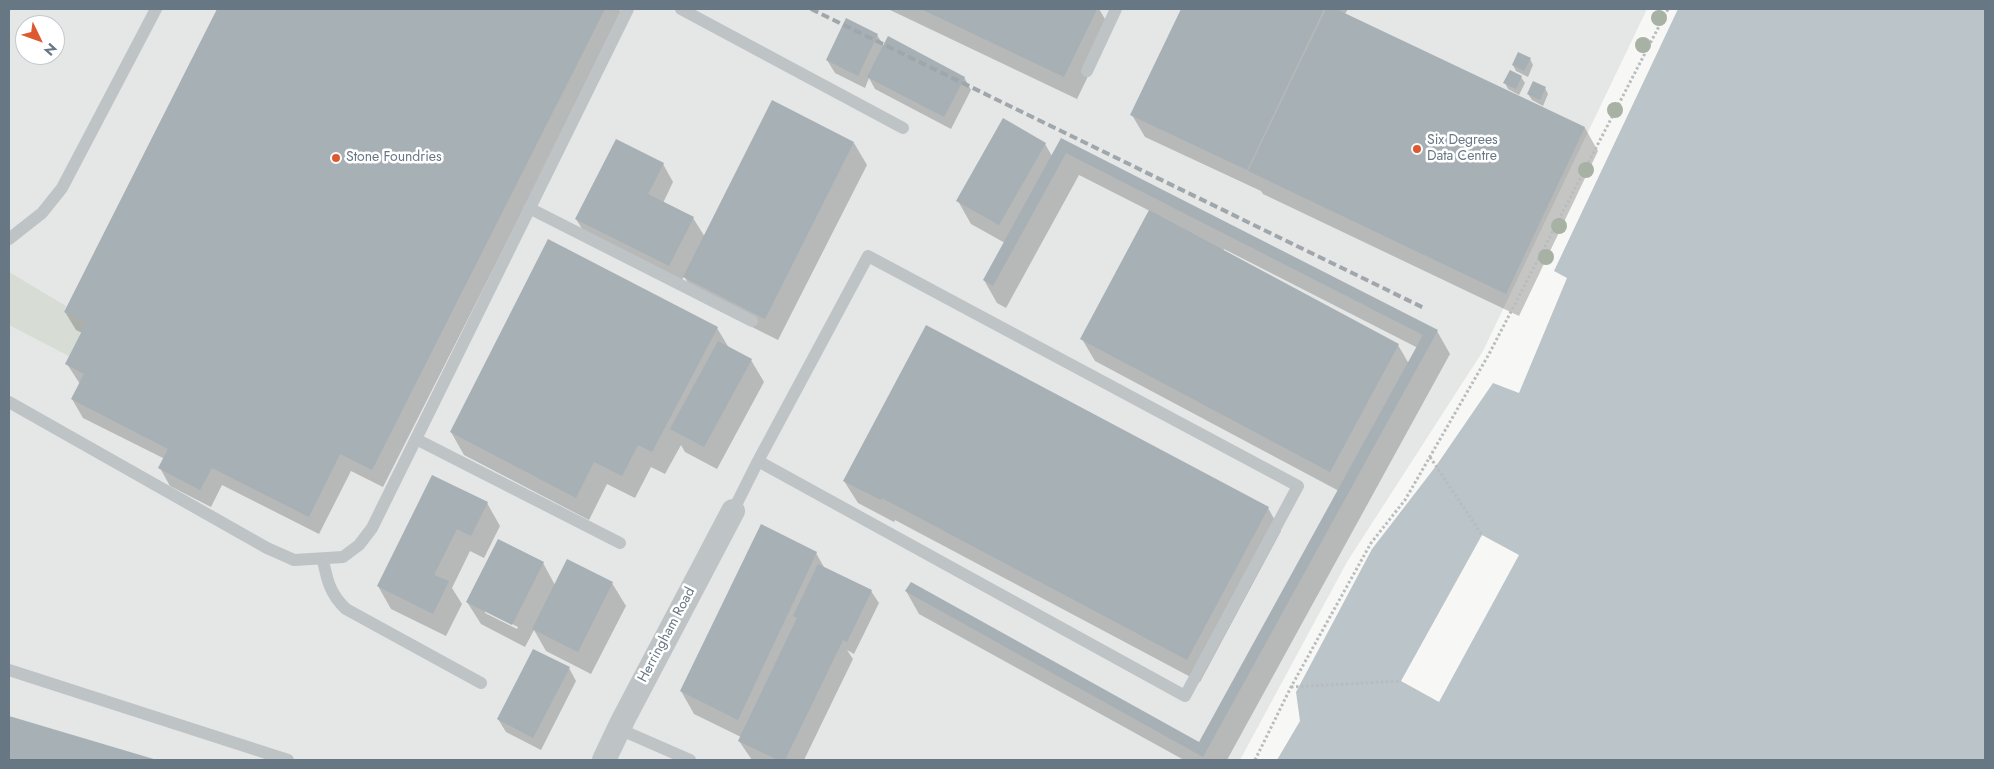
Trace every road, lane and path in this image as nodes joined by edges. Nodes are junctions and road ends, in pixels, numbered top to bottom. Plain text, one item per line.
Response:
1 (156, 9) edge
2 (628, 9) edge
3 (681, 9) edge
4 (1116, 9) edge
5 (1668, 9) edge
6 (1087, 71) dead end
7 (903, 128) dead end
8 (530, 208) junction
9 (9, 239) edge
10 (752, 321) dead end
11 (9, 402) edge
12 (416, 439) junction
13 (1430, 457) junction
14 (758, 461) junction
15 (733, 510) joint
16 (1482, 535) dead end
17 (620, 543) dead end
18 (323, 560) junction
19 (9, 670) edge
20 (1401, 681) dead end
21 (482, 683) dead end
22 (1291, 687) junction
23 (619, 729) junction
24 (288, 760) edge
25 (604, 760) edge
26 (690, 760) edge
27 (1255, 760) edge

1 - 9 lane
2 - 8 lane
3 - 7 lane
4 - 6 lane
5 - 13 path
8 - 10 lane
8 - 12 lane
11 - 18 lane
12 - 17 lane
12 - 18 lane
13 - 16 path
13 - 22 path
14 - 14 lane
14 - 15 lane
15 - 23 street, Herringham Road
18 - 21 lane
19 - 24 lane
20 - 22 path
22 - 27 path
23 - 25 street, Herringham Road
23 - 26 lane

